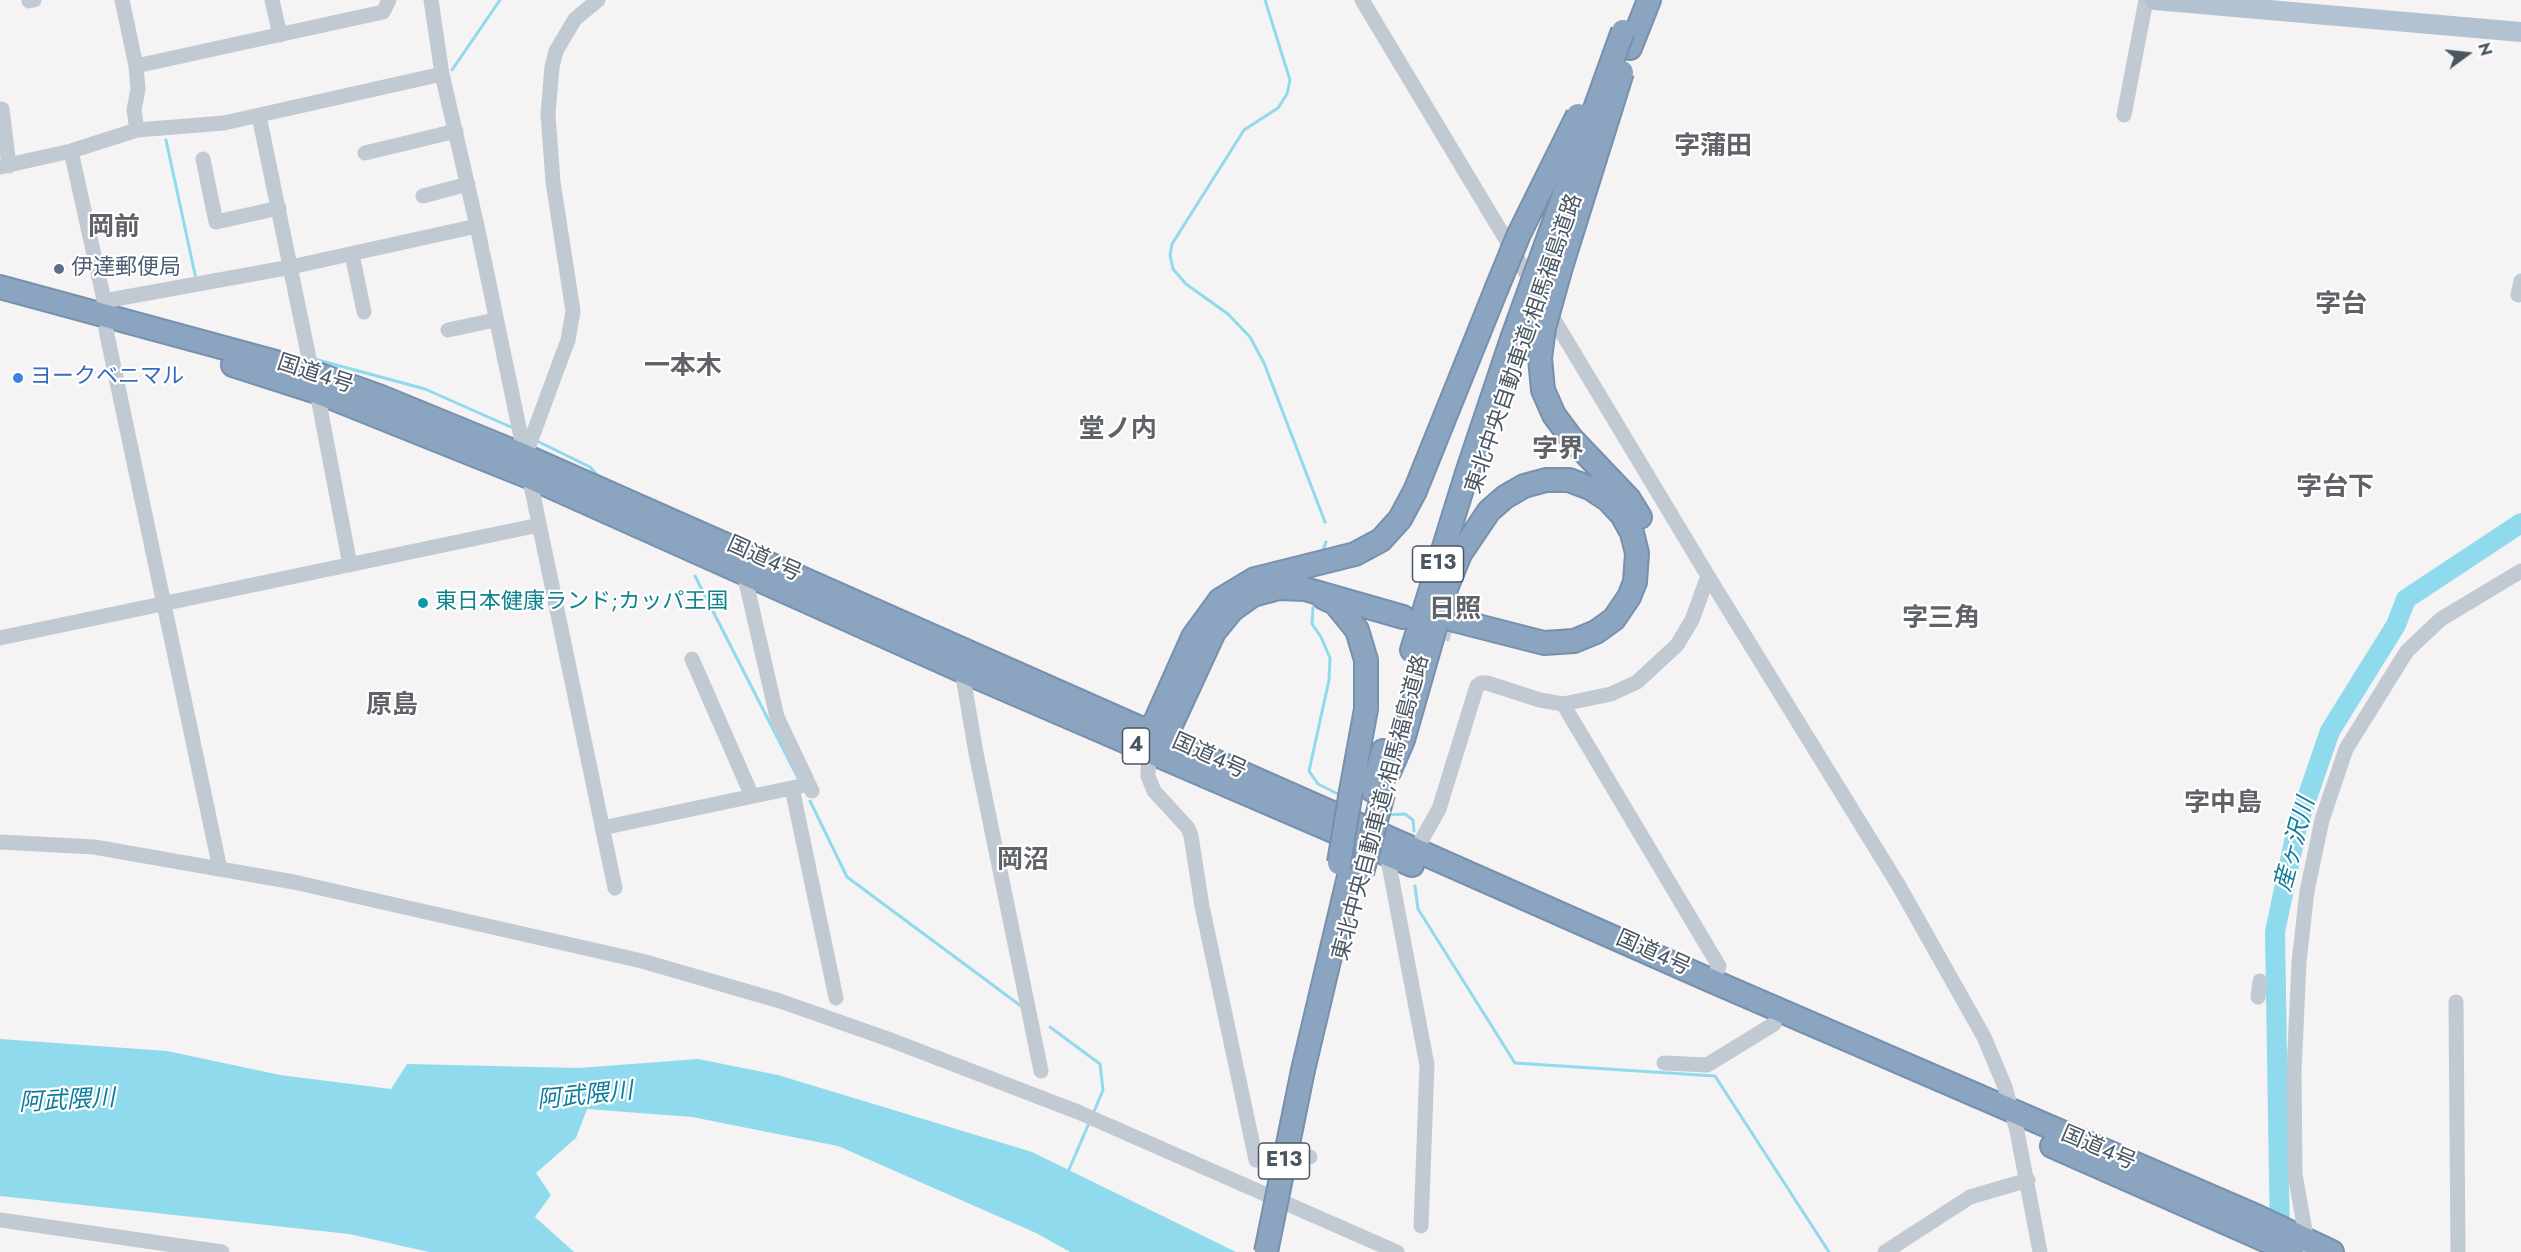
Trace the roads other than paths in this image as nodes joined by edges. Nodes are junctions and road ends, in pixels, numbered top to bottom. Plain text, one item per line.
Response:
1 (122, 0) edge
2 (272, 0) edge
3 (389, 0) edge
4 (430, 0) edge
5 (598, 0) edge
6 (1362, 0) edge
7 (1635, 0) edge
8 (1649, 0) edge
9 (2146, 0) edge
10 (2155, 0) edge
11 (2229, 4) edge
12 (2521, 32) edge
13 (280, 35) junction
14 (1626, 40) junction
15 (136, 66) junction
16 (442, 74) junction
17 (2, 109) dead end
18 (2124, 115) dead end
19 (259, 116) junction
20 (136, 130) junction
21 (456, 131) junction
22 (71, 151) junction
23 (365, 153) dead end
24 (202, 159) dead end
25 (4, 166) edge
26 (468, 184) junction
27 (423, 196) dead end
28 (279, 208) junction
29 (477, 226) junction
30 (352, 254) junction
31 (292, 265) junction
32 (0, 287) edge
33 (0, 302) edge
34 (364, 312) dead end
35 (106, 315) junction
36 (495, 320) junction
37 (447, 330) dead end
38 (1525, 348) junction
39 (313, 381) junction
40 (527, 467) junction
41 (539, 525) junction
42 (738, 548) junction
43 (350, 565) junction
44 (2521, 571) edge
45 (744, 572) junction
46 (1280, 573) junction
47 (1708, 576) junction
48 (1305, 589) junction
49 (164, 603) junction
50 (0, 638) edge
51 (692, 660) dead end
52 (962, 671) junction
53 (1563, 704) junction
54 (1155, 740) junction
55 (1389, 772) junction
56 (804, 788) junction
57 (1369, 792) junction
58 (752, 796) junction
59 (602, 828) junction
60 (0, 842) edge
61 (1387, 845) junction
62 (1416, 850) junction
63 (1350, 868) junction
64 (220, 869) junction
65 (615, 888) dead end
66 (1712, 981) junction
67 (836, 998) dead end
68 (2456, 1002) dead end
69 (1774, 1024) junction
70 (1664, 1063) dead end
71 (1309, 1070) junction
72 (1041, 1071) dead end
73 (2014, 1122) junction
74 (1310, 1157) dead end
75 (2028, 1180) junction
76 (0, 1220) edge
77 (1421, 1226) dead end
78 (2303, 1246) edge
79 (222, 1252) edge
80 (1266, 1252) edge
81 (1278, 1252) edge
82 (1397, 1252) edge
83 (1885, 1252) edge
84 (2040, 1252) edge
85 (2332, 1252) edge
86 (2458, 1252) edge

1 - 15 street
2 - 13 street
3 - 13 street
4 - 16 street
5 - 40 street
6 - 47 street
7 - 14 highway, 東北中央自動車道;相馬福島道路 / E13
8 - 14 highway, 東北中央自動車道;相馬福島道路 / E13
9 - 18 street
10 - 11 main road
11 - 12 main road
13 - 15 street
14 - 38 highway, 東北中央自動車道;相馬福島道路 / E13, bridge
14 - 38 highway, bridge
14 - 46 highway, bridge
15 - 20 street
16 - 19 street
16 - 21 street
17 - 25 street
19 - 20 street
19 - 28 street
20 - 22 street
21 - 23 street
21 - 26 street
22 - 25 street
22 - 35 street
24 - 28 street
26 - 27 street
26 - 29 street
28 - 31 street
29 - 30 street
29 - 36 street
30 - 31 street
30 - 34 street
31 - 35 street
31 - 39 street
32 - 35 highway, 国道4号 / 4
33 - 35 highway, 国道4号 / 4
35 - 39 highway, 国道4号 / 4
35 - 49 street
36 - 37 street
36 - 40 street
38 - 55 highway, 東北中央自動車道;相馬福島道路 / E13
38 - 55 highway
38 - 57 highway, 東北中央自動車道;相馬福島道路 / E13
39 - 40 highway, 国道4号 / 4
39 - 43 street
40 - 41 street
40 - 42 highway, 国道4号 / 4
40 - 45 highway, 国道4号 / 4
41 - 43 street
41 - 59 street
42 - 45 street
42 - 54 highway, 国道4号 / 4
43 - 49 street
44 - 78 street
45 - 52 highway, 国道4号 / 4
45 - 56 street
46 - 48 highway
46 - 54 highway
47 - 53 street
47 - 73 street
48 - 54 highway
48 - 57 highway
49 - 50 street
49 - 64 street
51 - 58 street
52 - 54 highway, 国道4号 / 4
52 - 72 street
53 - 62 street
53 - 66 street
54 - 61 highway, 国道4号 / 4
54 - 74 street
55 - 57 highway, 東北中央自動車道;相馬福島道路 / E13
56 - 58 street
56 - 67 street
57 - 63 highway, bridge
57 - 63 highway, 東北中央自動車道;相馬福島道路 / E13, bridge
58 - 59 street
59 - 65 street
60 - 64 street
61 - 62 highway, 国道4号 / 4
61 - 69 highway, 国道4号 / 4
61 - 77 street
62 - 66 highway, 国道4号 / 4
63 - 71 highway, 東北中央自動車道;相馬福島道路 / E13
63 - 71 highway, 東北中央自動車道;相馬福島道路 / E13
64 - 82 street
66 - 73 highway, 国道4号 / 4
68 - 86 street
69 - 70 street
69 - 73 highway, 国道4号 / 4
71 - 80 highway, 東北中央自動車道;相馬福島道路 / E13, bridge
71 - 81 highway, 東北中央自動車道;相馬福島道路 / E13
73 - 75 street
73 - 78 highway, 国道4号 / 4
75 - 83 street
75 - 84 street
76 - 79 street
78 - 85 highway, 国道4号 / 4

